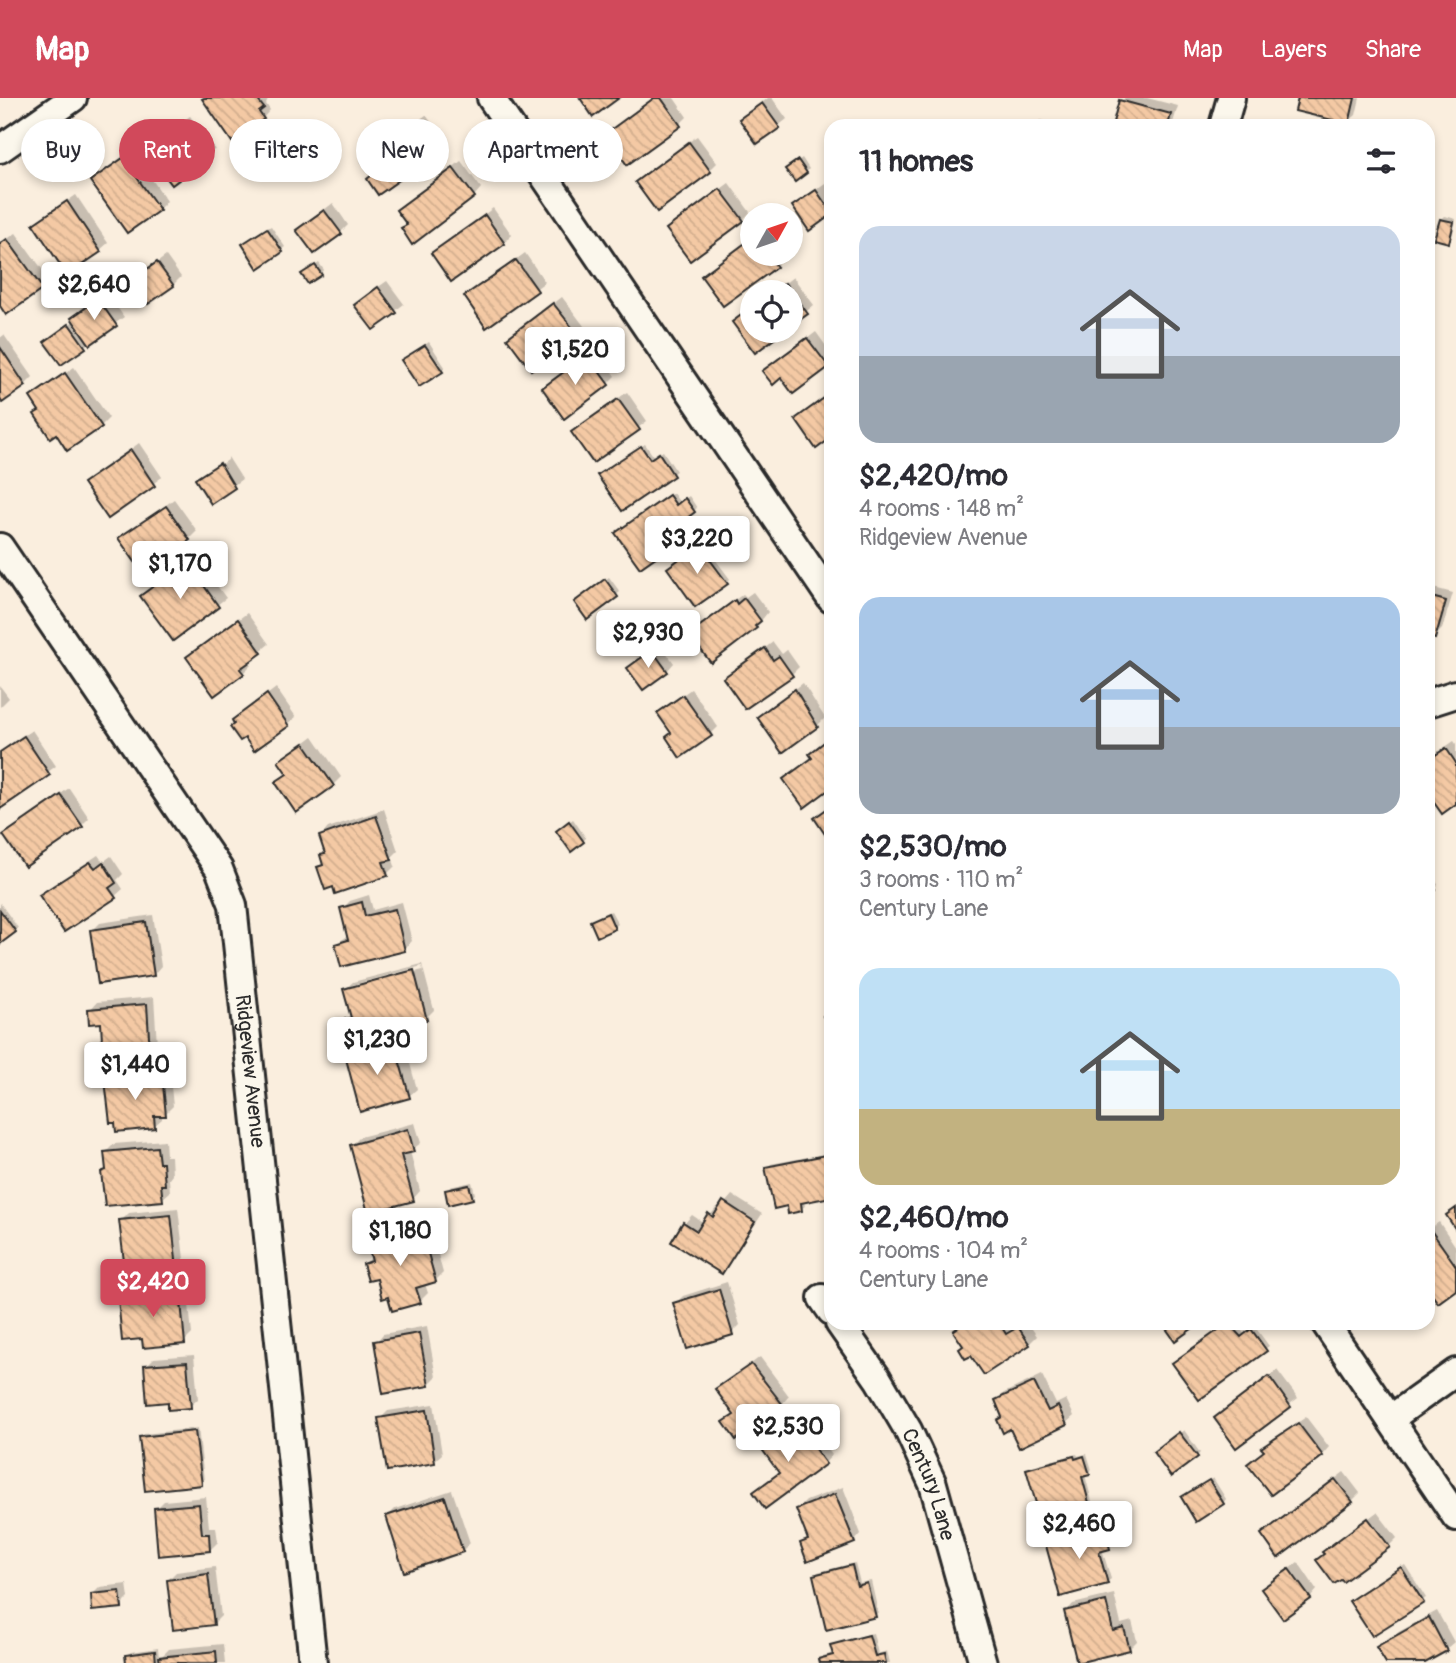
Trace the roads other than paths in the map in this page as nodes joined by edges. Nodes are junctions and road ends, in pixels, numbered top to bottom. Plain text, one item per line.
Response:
1 (73, 98) edge
2 (491, 98) edge
3 (1231, 98) edge
4 (1225, 119) edge
5 (0, 149) edge
6 (0, 547) edge
7 (824, 589) edge
8 (1456, 694) edge
9 (1435, 701) edge
10 (844, 1330) edge
11 (1330, 1330) edge
12 (1456, 1372) edge
13 (1390, 1419) junction
14 (1456, 1517) edge
15 (313, 1663) edge
16 (983, 1663) edge

1 - 5 street
2 - 7 street
3 - 4 street
6 - 15 street, Ridgeview Avenue
8 - 9 street
10 - 16 street, Century Lane
11 - 13 street
12 - 13 street
13 - 14 street

